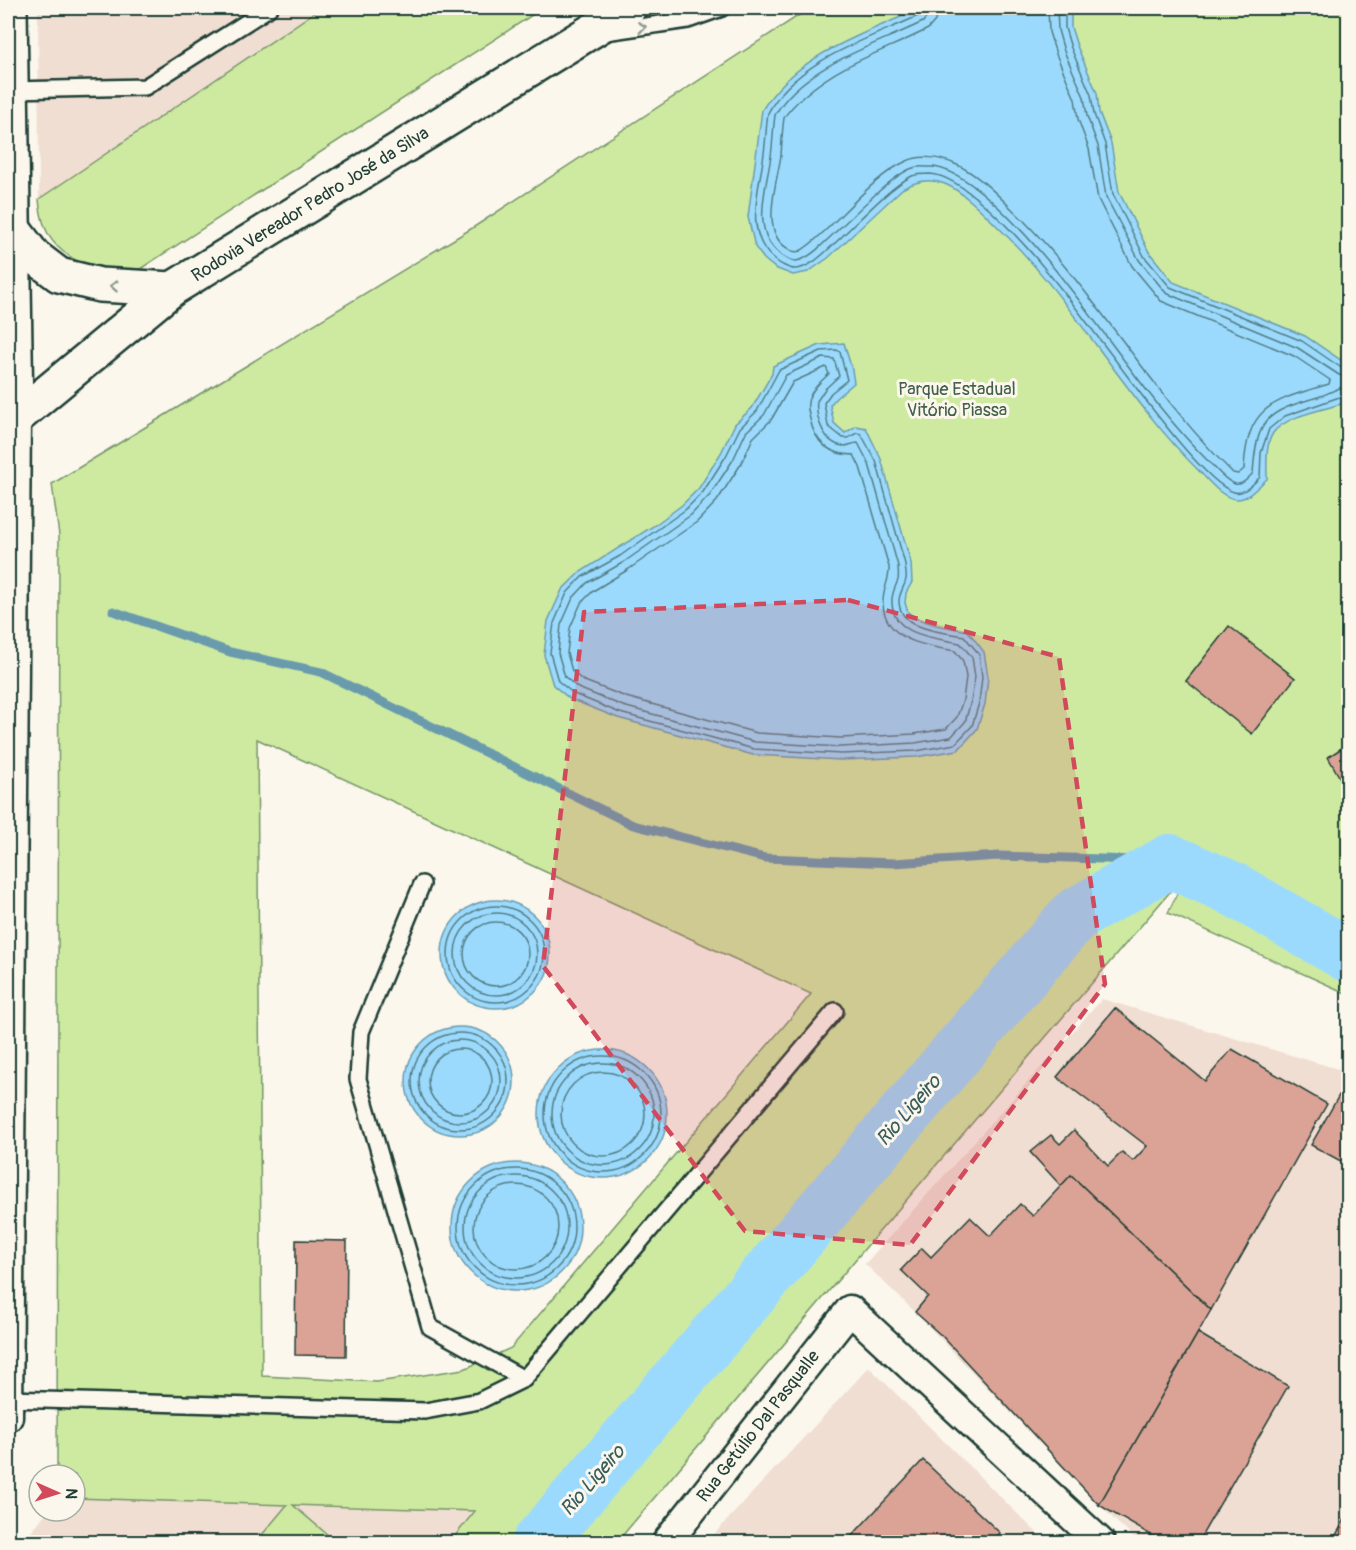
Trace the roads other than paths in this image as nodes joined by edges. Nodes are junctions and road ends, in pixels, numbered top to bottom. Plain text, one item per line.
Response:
1 (10, 8) edge
2 (269, 8) edge
3 (629, 8) edge
4 (722, 8) edge
5 (584, 35) junction
6 (11, 90) junction
7 (12, 227) junction
8 (172, 289) junction
9 (12, 421) edge
10 (422, 884) dead end
11 (835, 1011) dead end
12 (524, 1379) junction
13 (8, 1399) edge
14 (8, 1417) edge
15 (667, 1542) edge
16 (1100, 1542) edge

1 - 6 main road
2 - 6 lane
3 - 5 main road, Rodovia Vereador Pedro José da Silva
5 -> 4 lane
5 - 8 main road, Rodovia Vereador Pedro José da Silva
6 - 7 main road
8 -> 7 main road
7 - 9 main road
8 - 9 main road, Rodovia Vereador Pedro José da Silva
9 - 13 street
10 - 12 lane
11 - 12 lane
12 - 13 lane
13 - 14 street
15 - 16 street, Rua Getúlio Dal Pasqualle

